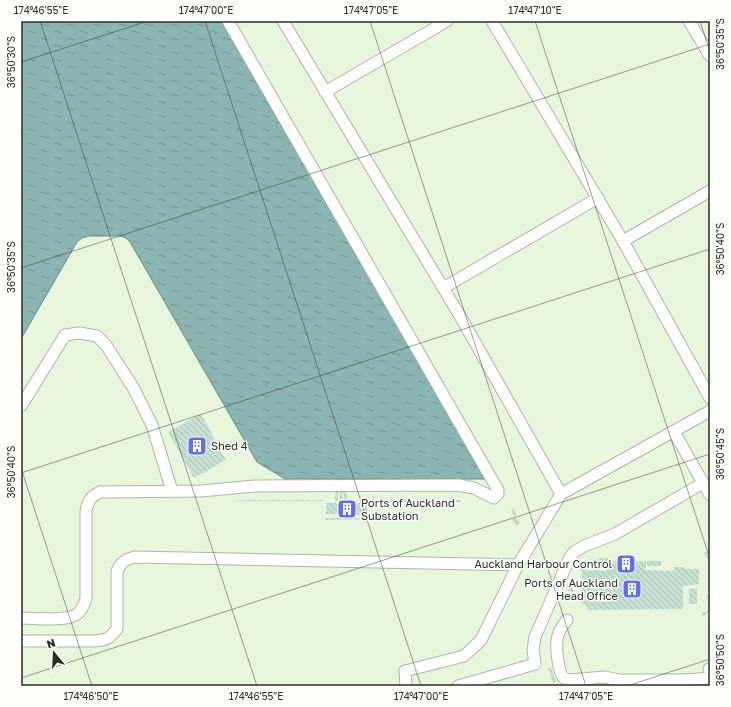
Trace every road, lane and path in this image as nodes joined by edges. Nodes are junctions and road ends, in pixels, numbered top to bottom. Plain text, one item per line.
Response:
1 (228, 21) edge
2 (283, 21) edge
3 (447, 21) edge
4 (492, 21) edge
5 (689, 21) edge
6 (710, 56) edge
7 (325, 92) junction
8 (710, 191) edge
9 (598, 198) junction
10 (623, 241) junction
11 (443, 288) junction
12 (710, 398) edge
13 (21, 406) edge
14 (710, 411) edge
15 (674, 432) junction
16 (703, 483) junction
17 (172, 491) junction
18 (561, 494) junction
19 (710, 495) edge
20 (518, 565) junction
21 (21, 618) edge
22 (567, 620) dead end
23 (21, 641) edge
24 (710, 678) edge
25 (685, 680) junction
26 (406, 686) edge
27 (458, 686) edge
28 (662, 686) edge

1 - 17 street
2 - 7 street
3 - 7 street
4 - 9 street
5 - 6 street
7 - 11 street
8 - 10 street
9 - 10 street
9 - 11 street
10 - 12 street
11 - 18 street
13 - 17 street
14 - 15 street
15 - 16 street
15 - 18 street
16 - 19 street
16 - 27 street
17 - 21 street
18 - 20 street
20 - 23 street
20 - 26 street
22 - 25 street
24 - 25 street
25 - 28 street

